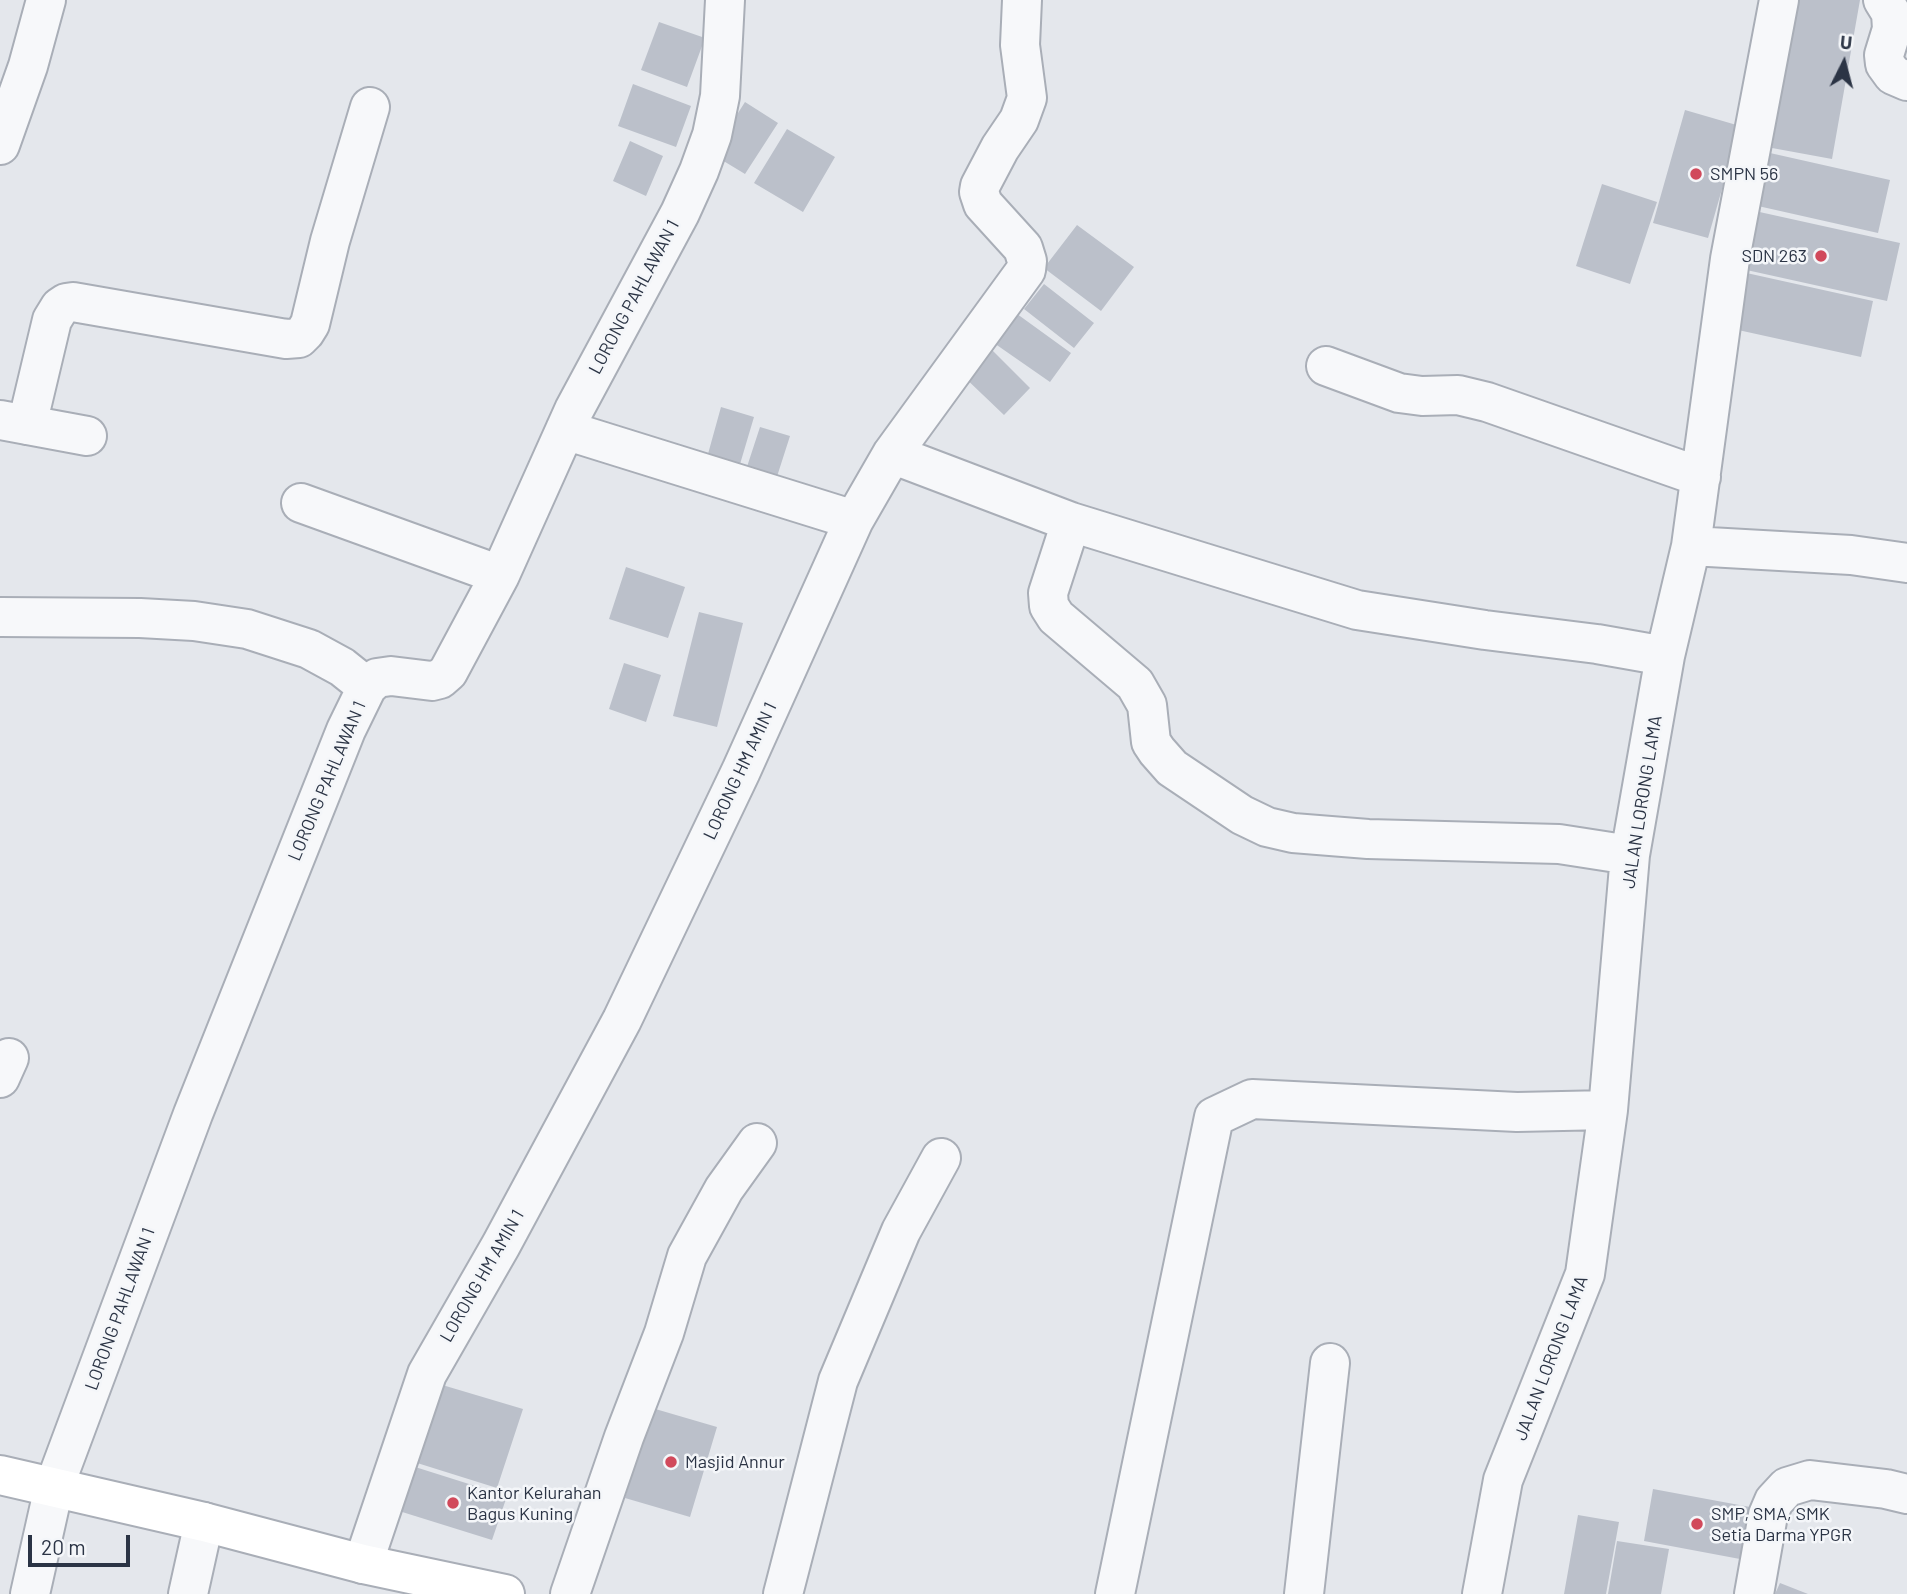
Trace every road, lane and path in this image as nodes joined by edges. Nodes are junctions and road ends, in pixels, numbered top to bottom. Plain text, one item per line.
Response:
1 (46, 0) edge
2 (725, 0) edge
3 (1022, 0) edge
4 (1779, 0) edge
5 (1883, 0) edge
6 (14, 60) edge
7 (1907, 81) edge
8 (370, 107) dead end
9 (0, 145) edge
10 (1326, 366) dead end
11 (14, 422) edge
12 (565, 430) junction
13 (87, 436) dead end
14 (892, 454) junction
15 (1701, 477) junction
16 (301, 503) dead end
17 (854, 520) junction
18 (1071, 522) junction
19 (1691, 546) junction
20 (1907, 563) edge
21 (500, 575) junction
22 (0, 617) edge
23 (1665, 656) junction
24 (367, 687) junction
25 (1630, 855) junction
26 (1608, 1110) junction
27 (757, 1143) dead end
28 (941, 1158) dead end
29 (1330, 1363) dead end
30 (0, 1475) edge
31 (54, 1487) junction
32 (1907, 1494) edge
33 (204, 1522) junction
34 (363, 1564) junction
35 (446, 1588) edge
36 (30, 1594) edge
37 (188, 1594) edge
38 (505, 1594) edge
39 (570, 1594) edge
40 (783, 1594) edge
41 (1115, 1594) edge
42 (1304, 1594) edge
43 (1482, 1594) edge
44 (1754, 1594) edge

1 - 6 street
2 - 12 street, LORONG PAHLAWAN 1
3 - 14 street, LORONG HM AMIN 1
4 - 15 street, JALAN LORONG LAMA
5 - 7 street
6 - 9 street
8 - 11 street
10 - 15 street
11 - 13 street
12 - 17 street
12 - 21 street, LORONG PAHLAWAN 1
14 - 17 street, LORONG HM AMIN 1
14 - 18 street
15 - 19 street, JALAN LORONG LAMA
16 - 21 street
17 - 34 street, LORONG HM AMIN 1
18 - 23 street
18 - 25 street
19 - 20 street
19 - 23 street, JALAN LORONG LAMA
21 - 24 street, LORONG PAHLAWAN 1
22 - 24 street
23 - 25 street, JALAN LORONG LAMA
24 - 31 street, LORONG PAHLAWAN 1
25 - 26 street, JALAN LORONG LAMA
26 - 41 street
26 - 43 street, JALAN LORONG LAMA
27 - 39 street
28 - 40 street
29 - 42 street
30 - 31 main road
31 - 33 main road
31 - 36 street, LORONG PAHLAWAN 1
32 - 44 street
33 - 34 main road
33 - 37 street
34 - 35 main road
35 - 38 main road

